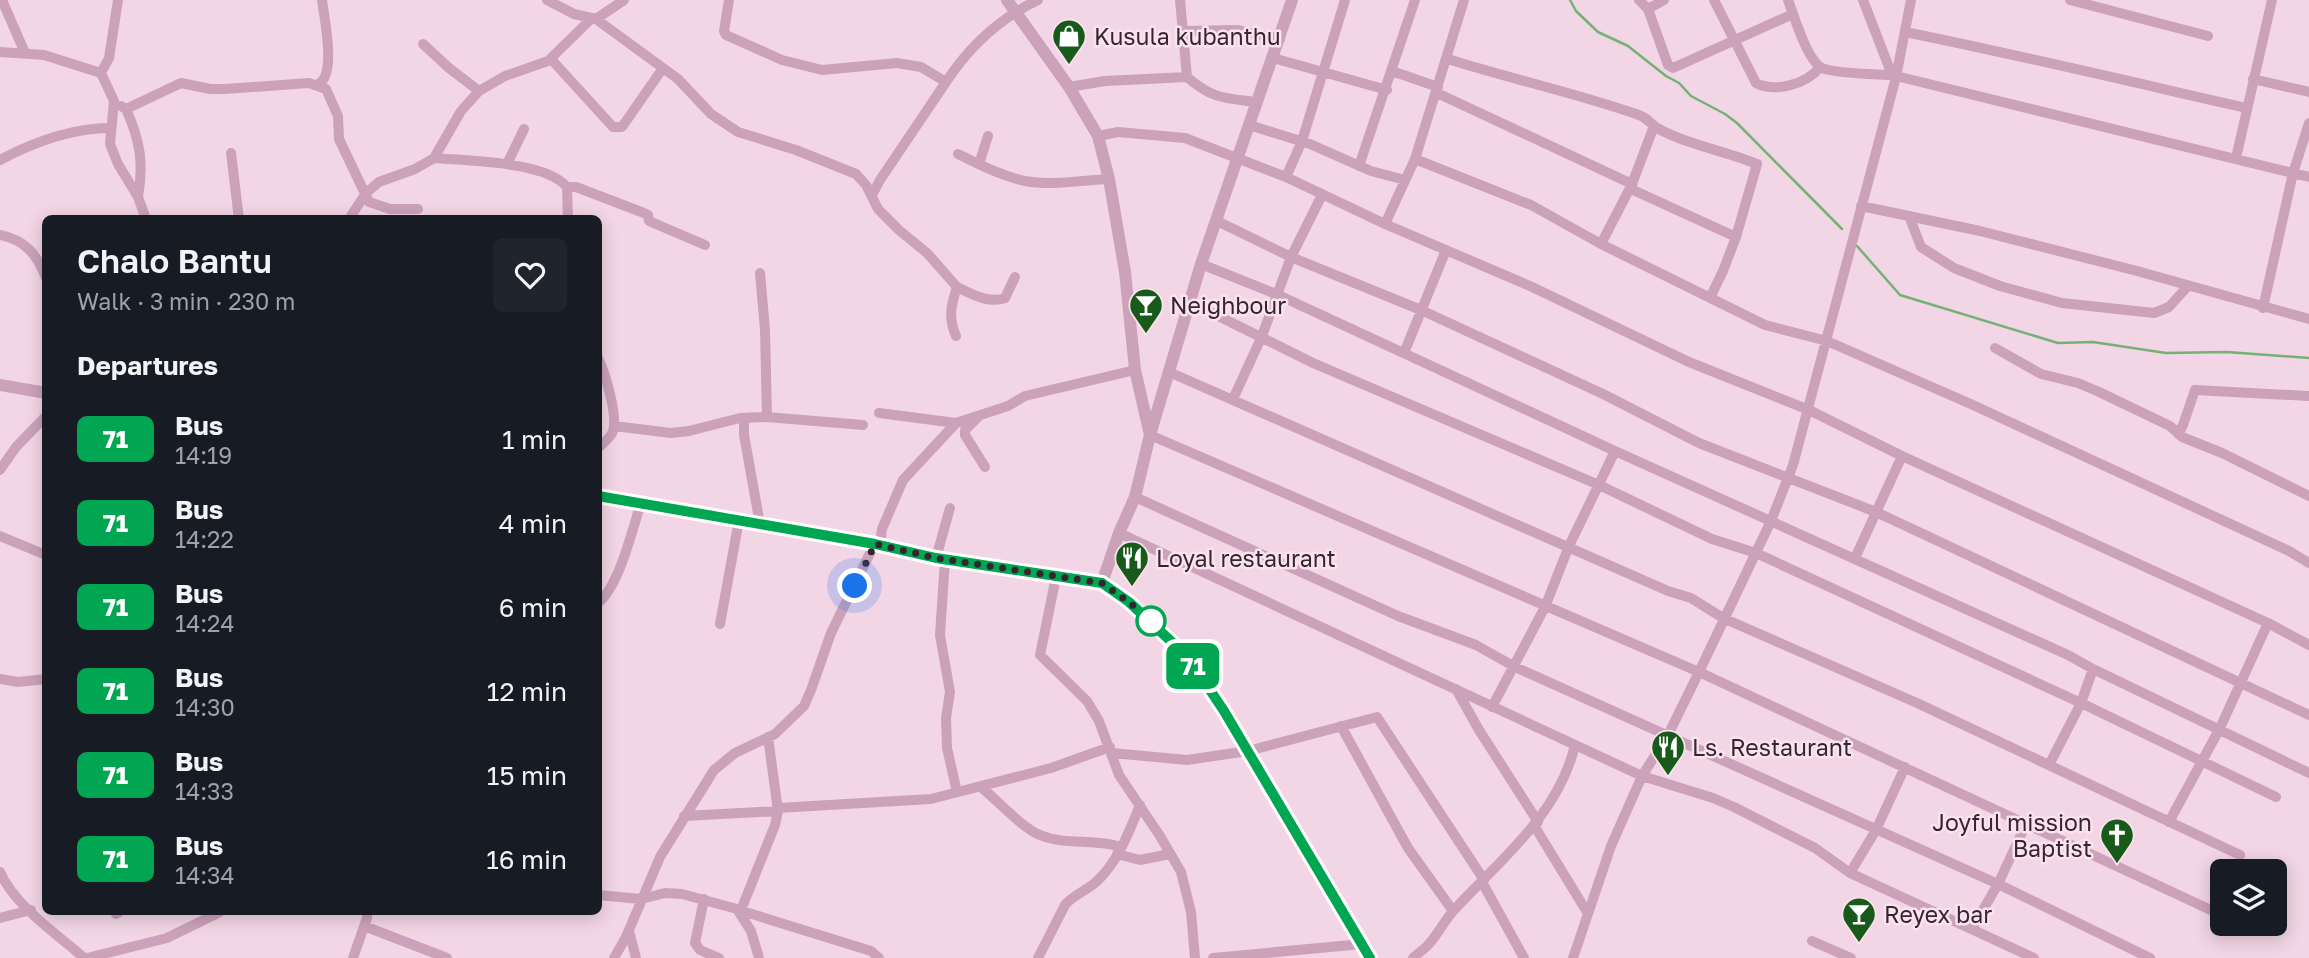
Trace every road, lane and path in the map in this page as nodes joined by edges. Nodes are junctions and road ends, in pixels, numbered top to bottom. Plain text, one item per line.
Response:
1 (2, 0) edge
2 (118, 0) edge
3 (322, 0) edge
4 (547, 0) edge
5 (624, 0) edge
6 (729, 0) edge
7 (1038, 0) edge
8 (1180, 0) edge
9 (1292, 0) edge
10 (1345, 0) edge
11 (1415, 0) edge
12 (1464, 0) edge
13 (1639, 0) edge
14 (1664, 0) edge
15 (1714, 0) edge
16 (1788, 0) edge
17 (1863, 0) edge
18 (1912, 0) edge
19 (2070, 0) edge
20 (2272, 0) edge
21 (1011, 5) edge
22 (1648, 9) junction
23 (1793, 14) junction
24 (594, 18) junction
25 (1184, 31) junction
26 (1905, 32) junction
27 (2208, 36) dead end
28 (1280, 39) junction
29 (1733, 41) junction
30 (423, 44) dead end
31 (0, 52) edge
32 (25, 53) junction
33 (1273, 58) junction
34 (1448, 58) junction
35 (551, 59) junction
36 (1820, 67) junction
37 (663, 68) junction
38 (1323, 71) junction
39 (1392, 71) junction
40 (101, 73) junction
41 (1894, 76) junction
42 (1187, 77) junction
43 (2253, 79) junction
44 (946, 82) junction
45 (316, 85) junction
46 (1069, 87) junction
47 (479, 90) junction
48 (1387, 90) junction
49 (1437, 90) junction
50 (2309, 92) edge
51 (114, 101) junction
52 (1256, 102) junction
53 (2246, 108) junction
54 (125, 109) junction
55 (2309, 123) edge
56 (1249, 125) junction
57 (1654, 126) junction
58 (110, 128) junction
59 (524, 129) dead end
60 (988, 136) dead end
61 (1098, 136) junction
62 (1302, 141) junction
63 (231, 153) dead end
64 (958, 154) dead end
65 (434, 158) junction
66 (1238, 158) junction
67 (2236, 158) junction
68 (1415, 159) junction
69 (0, 160) edge
70 (507, 164) junction
71 (979, 164) junction
72 (1359, 166) junction
73 (2293, 173) junction
74 (1286, 177) junction
75 (2309, 177) edge
76 (1109, 179) junction
77 (1405, 180) junction
78 (1632, 184) junction
79 (567, 187) junction
80 (366, 193) junction
81 (872, 195) junction
82 (1322, 195) junction
83 (138, 197) junction
84 (1861, 206) junction
85 (418, 209) dead end
86 (145, 215) edge
87 (239, 215) edge
88 (352, 215) edge
89 (568, 215) edge
90 (1909, 216) junction
91 (1217, 221) junction
92 (1385, 224) junction
93 (0, 235) edge
94 (1736, 237) junction
95 (1601, 244) junction
96 (705, 245) dead end
97 (1446, 250) junction
98 (1291, 257) junction
99 (1201, 264) junction
100 (42, 268) edge
101 (760, 273) dead end
102 (1015, 276) dead end
103 (2188, 286) junction
104 (957, 287) junction
105 (1276, 294) junction
106 (1710, 298) junction
107 (1190, 302) junction
108 (2263, 308) junction
109 (1422, 310) junction
110 (2309, 319) edge
111 (956, 335) dead end
112 (1262, 336) junction
113 (1827, 341) junction
114 (1995, 348) dead end
115 (1404, 352) junction
116 (1135, 370) junction
117 (602, 371) edge
118 (1169, 372) junction
119 (0, 385) edge
120 (42, 392) edge
121 (2309, 396) edge
122 (1233, 399) junction
123 (1809, 410) junction
124 (878, 413) dead end
125 (767, 416) junction
126 (979, 416) junction
127 (744, 418) junction
128 (42, 420) edge
129 (956, 423) junction
130 (863, 425) dead end
131 (614, 426) junction
132 (2178, 434) junction
133 (1150, 435) junction
134 (602, 444) edge
135 (1615, 451) junction
136 (1902, 456) junction
137 (985, 467) dead end
138 (0, 470) edge
139 (1788, 478) junction
140 (1599, 485) junction
141 (2309, 496) edge
142 (602, 497) edge
143 (1135, 497) junction
144 (640, 503) junction
145 (950, 508) dead end
146 (1876, 512) junction
147 (739, 520) junction
148 (1771, 520) junction
149 (760, 524) junction
150 (1119, 533) junction
151 (0, 536) edge
152 (877, 544) junction
153 (1569, 546) junction
154 (42, 553) edge
155 (1756, 553) junction
156 (1855, 558) junction
157 (941, 559) junction
158 (2309, 563) edge
159 (1056, 577) junction
160 (1102, 583) junction
161 (602, 600) edge
162 (1545, 607) junction
163 (1723, 618) junction
164 (2268, 623) junction
165 (720, 624) dead end
166 (2309, 645) edge
167 (1515, 667) junction
168 (2094, 669) junction
169 (1699, 672) junction
170 (0, 678) edge
171 (42, 679) edge
172 (2241, 684) junction
173 (1455, 689) junction
174 (2081, 703) junction
175 (1492, 708) junction
176 (2309, 715) edge
177 (1340, 726) junction
178 (2220, 729) junction
179 (1668, 735) junction
180 (768, 737) junction
181 (1575, 746) junction
182 (1111, 750) junction
183 (1248, 751) junction
184 (2203, 761) junction
185 (2049, 765) junction
186 (1905, 767) junction
187 (2309, 773) edge
188 (1642, 776) junction
189 (981, 787) junction
190 (957, 792) junction
191 (2276, 797) dead end
192 (1140, 805) junction
193 (778, 809) junction
194 (684, 816) junction
195 (2169, 822) junction
196 (1536, 824) junction
197 (2026, 824) junction
198 (1876, 830) junction
199 (1119, 850) junction
200 (1170, 854) junction
201 (2240, 855) dead end
202 (0, 872) edge
203 (1850, 873) junction
204 (1483, 881) junction
205 (1998, 884) junction
206 (602, 895) edge
207 (641, 899) junction
208 (704, 899) junction
209 (739, 910) junction
210 (2210, 910) edge
211 (31, 911) junction
212 (1453, 911) junction
213 (1587, 912) junction
214 (214, 915) edge
215 (366, 915) edge
216 (0, 918) edge
217 (364, 926) junction
218 (1972, 929) junction
219 (629, 931) junction
220 (1812, 941) dead end
221 (1362, 944) junction
222 (1317, 953) edge
223 (106, 956) edge
224 (85, 958) edge
225 (353, 958) edge
226 (447, 958) edge
227 (614, 958) edge
228 (636, 958) edge
229 (719, 958) edge
230 (759, 958) edge
231 (879, 958) edge
232 (1038, 958) edge
233 (1195, 958) edge
234 (1213, 958) edge
235 (1370, 958) edge
236 (1413, 958) edge
237 (1524, 958) edge
238 (1573, 958) edge
239 (1851, 958) edge
240 (2034, 958) edge
241 (2150, 958) edge

1 - 32 street
2 - 40 street
3 - 45 street
4 - 24 street
5 - 24 street
6 - 44 street
7 - 21 street
8 - 25 street
9 - 28 street
10 - 38 street
11 - 39 street
12 - 34 street
13 - 22 street
14 - 22 street
15 - 29 street
16 - 23 street
17 - 41 street
18 - 26 street
19 - 27 street
20 - 43 street
21 - 44 street
21 - 46 street
22 - 29 street
23 - 29 street
23 - 36 street
24 - 35 street
24 - 37 street
25 - 28 street
25 - 42 street
26 - 41 street
26 - 53 street
28 - 33 street
29 - 36 street
30 - 47 street
31 - 32 street
32 - 40 street
33 - 38 street
33 - 52 street
34 - 49 street
34 - 57 street
35 - 37 street
35 - 47 street
36 - 41 street
37 - 81 street
38 - 48 street
38 - 62 street
39 - 48 street
39 - 49 street
40 - 51 street
41 - 67 street
41 - 84 street
42 - 46 street
42 - 52 street
43 - 50 street
43 - 53 street
44 - 81 street
45 - 54 street
45 - 80 street
46 - 61 street
47 - 65 street
48 - 72 street
49 - 68 street
49 - 78 street
51 - 54 street
51 - 58 street
52 - 56 street
53 - 67 street
54 - 83 street
55 - 73 street
56 - 62 street
56 - 66 street
57 - 78 street
57 - 94 street
58 - 69 street
58 - 83 street
59 - 70 street
60 - 71 street
61 - 66 street
61 - 76 street
62 - 72 street
62 - 74 street
63 - 87 street
64 - 71 street
65 - 70 street
65 - 80 street
66 - 74 street
66 - 91 street
67 - 73 street
68 - 77 street
68 - 95 street
70 - 79 street
71 - 76 street
72 - 77 street
73 - 75 street
73 - 108 street
74 - 82 street
76 - 116 street
77 - 92 street
78 - 94 street
78 - 95 street
79 - 89 street
79 - 96 street
80 - 85 street
80 - 88 street
81 - 104 street
82 - 92 street
82 - 98 street
83 - 86 street
84 - 90 street
84 - 113 street
90 - 103 street
90 - 103 street
91 - 98 street
91 - 99 street
92 - 97 street
93 - 100 street
94 - 106 street
95 - 106 street
97 - 109 street
97 - 123 street
98 - 105 street
98 - 109 street
99 - 105 street
99 - 107 street
101 - 125 street
102 - 104 street
103 - 108 street
104 - 111 street
105 - 112 street
105 - 115 street
106 - 113 street
107 - 112 street
107 - 118 street
108 - 110 street
109 - 115 street
109 - 139 street
112 - 122 street
112 - 140 street
113 - 123 street
113 - 158 street
114 - 132 street
115 - 135 street
116 - 126 street
116 - 133 street
117 - 131 street
118 - 122 street
118 - 133 street
119 - 120 street
121 - 132 street
122 - 153 street
123 - 136 street
123 - 139 street
124 - 129 street
125 - 127 street
125 - 130 street
126 - 129 street
126 - 137 street
127 - 131 street
127 - 149 street
128 - 138 street
129 - 152 street
131 - 134 street
132 - 141 street
133 - 143 street
133 - 162 street
135 - 140 street
135 - 148 street
136 - 146 street
136 - 164 street
139 - 146 street
139 - 148 street
140 - 153 street
140 - 155 street
142 - 144 street
143 - 150 street
143 - 167 street
144 - 147 street
144 - 161 street
145 - 157 street
146 - 156 street
146 - 172 street
147 - 149 street
147 - 165 street
148 - 155 street
148 - 156 street
149 - 152 street
150 - 160 street
150 - 173 street
151 - 154 street
152 - 157 street
152 - 180 street
153 - 162 street
153 - 163 street
155 - 163 street
155 - 174 street
156 - 168 street
157 - 159 street
157 - 190 street
159 - 160 street
159 - 182 street
160 - 183 street
162 - 167 street
162 - 169 street
163 - 169 street
163 - 185 street
164 - 166 street
164 - 172 street
167 - 175 street
167 - 179 street
168 - 174 street
168 - 178 street
169 - 179 street
169 - 186 street
170 - 171 street
172 - 176 street
172 - 178 street
173 - 175 street
173 - 196 street
174 - 184 street
174 - 185 street
175 - 181 street
177 - 183 street
177 - 204 street
177 - 212 street
178 - 184 street
178 - 187 street
179 - 188 street
179 - 198 street
180 - 193 street
180 - 194 street
181 - 188 street
181 - 196 street
182 - 183 street
182 - 189 street
182 - 192 street
183 - 221 street
184 - 191 street
184 - 195 street
185 - 195 street
186 - 197 street
186 - 198 street
188 - 203 street
188 - 213 street
189 - 190 street
189 - 199 street
190 - 193 street
192 - 199 street
192 - 200 street
193 - 194 street
193 - 209 street
194 - 207 street
195 - 201 street
196 - 204 street
196 - 213 street
197 - 205 street
197 - 210 street
198 - 203 street
198 - 205 street
199 - 200 street
199 - 232 street
200 - 233 street
202 - 211 street
203 - 218 street
204 - 212 street
204 - 237 street
205 - 218 street
205 - 241 street
206 - 207 street
207 - 208 street
207 - 219 street
208 - 209 street
208 - 229 street
209 - 230 street
209 - 231 street
211 - 216 street
211 - 224 street
212 - 236 street
213 - 238 street
214 - 223 street
215 - 217 street
217 - 225 street
217 - 226 street
218 - 240 street
219 - 227 street
219 - 228 street
220 - 239 street
221 - 222 street
221 - 235 street
222 - 234 street
223 - 224 street

